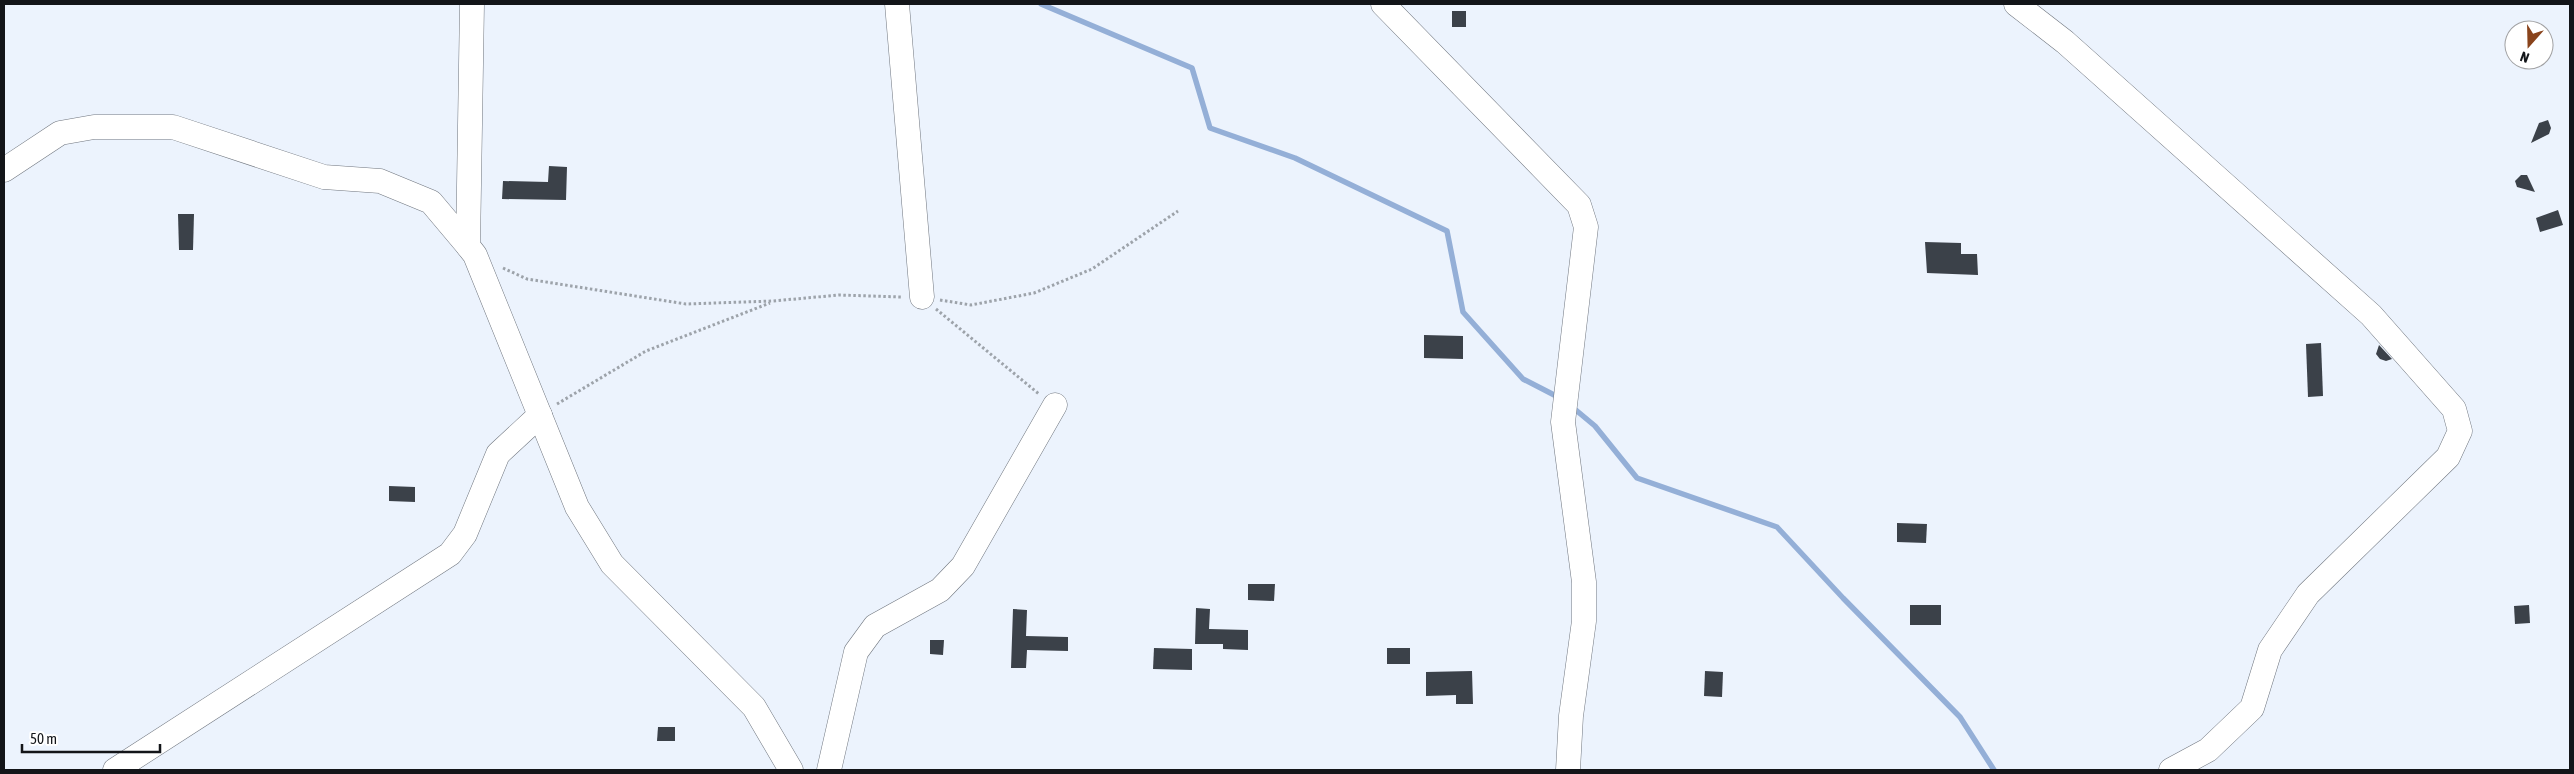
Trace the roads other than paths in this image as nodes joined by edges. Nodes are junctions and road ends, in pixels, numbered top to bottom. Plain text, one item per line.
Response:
1 (472, 4) edge
2 (897, 4) edge
3 (1384, 4) edge
4 (2016, 4) edge
5 (4, 170) edge
6 (472, 250) junction
7 (922, 297) road end
8 (1055, 405) road end
9 (540, 415) junction
10 (116, 770) edge
11 (791, 770) edge
12 (829, 770) edge
13 (1568, 770) edge
14 (2171, 770) edge

1 - 6 street
2 - 7 street
3 - 13 street
4 - 14 street
5 - 6 street
6 - 9 street
8 - 12 street
9 - 10 street
9 - 11 street

